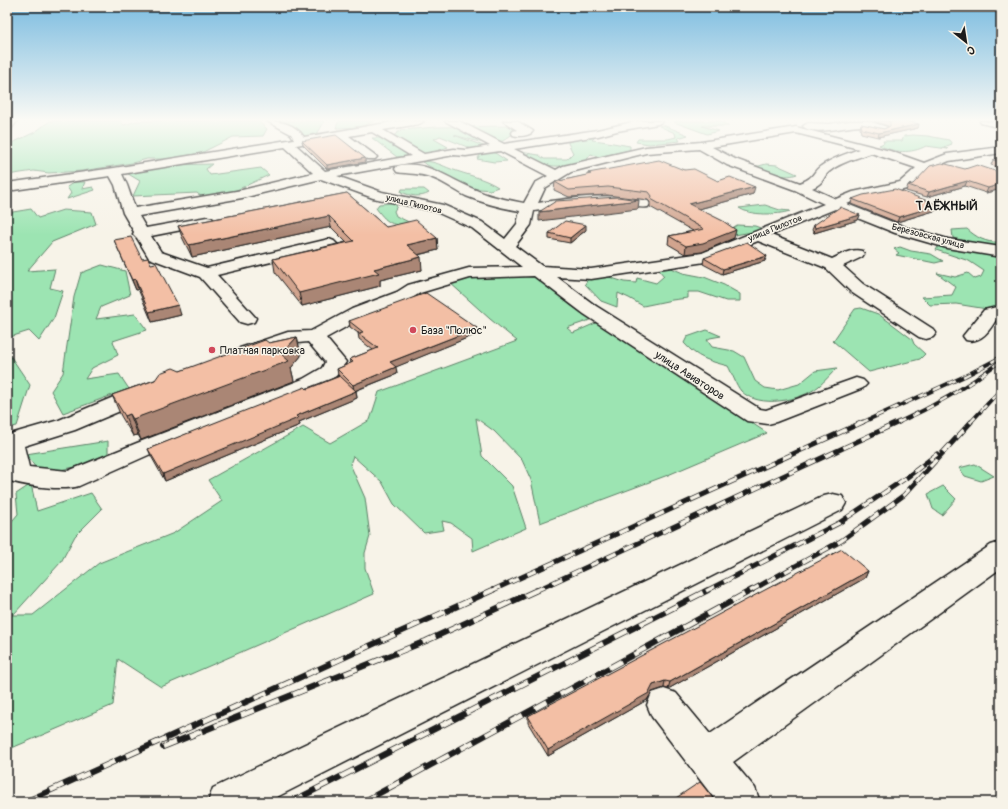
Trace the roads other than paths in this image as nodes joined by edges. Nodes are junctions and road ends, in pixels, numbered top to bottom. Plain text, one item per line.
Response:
1 (193, 159) edge
2 (248, 159) edge
3 (305, 159) edge
4 (418, 159) edge
5 (525, 159) edge
6 (610, 159) edge
7 (662, 159) edge
8 (726, 159) edge
9 (844, 159) edge
10 (902, 159) edge
11 (946, 159) edge
12 (956, 159) edge
13 (666, 161) edge
14 (251, 162) dead end
15 (976, 165) edge
16 (924, 167) junction
17 (114, 172) junction
18 (322, 174) junction
19 (556, 175) junction
20 (341, 181) junction
21 (7, 188) edge
22 (800, 188) junction
23 (471, 193) junction
24 (378, 195) junction
25 (344, 198) edge
26 (835, 203) junction
27 (505, 204) junction
28 (643, 204) dead end
29 (438, 208) junction
30 (528, 208) junction
31 (130, 213) junction
32 (219, 219) edge
33 (757, 235) junction
34 (144, 237) junction
35 (329, 244) dead end
36 (507, 247) junction
37 (1001, 252) edge
38 (856, 254) dead end
39 (832, 265) junction
40 (539, 271) junction
41 (206, 273) junction
42 (1001, 311) edge
43 (247, 318) dead end
44 (926, 333) dead end
45 (973, 336) dead end
46 (314, 337) junction
47 (228, 360) edge
48 (856, 384) dead end
49 (164, 385) edge
50 (9, 442) edge
51 (833, 503) dead end
52 (1001, 553) edge
53 (664, 705) dead end
54 (706, 759) junction
55 (227, 802) edge
56 (741, 802) edge

1 - 17 street
2 - 14 street
3 - 18 street, улица Пилотов
4 - 18 street
5 - 19 street
6 - 19 street
7 - 13 street
8 - 22 street, Берёзовская улица
9 - 22 street
10 - 16 street
11 - 16 street, улица Пилотов
12 - 15 street
16 - 26 street, улица Пилотов
17 - 21 street
17 - 31 street
18 - 20 street, улица Пилотов
18 - 31 street
19 - 30 street
20 - 23 street
20 - 24 street, улица Пилотов
22 - 26 street, Берёзовская улица
23 - 27 street
23 - 29 street
24 - 25 street
24 - 29 street, улица Пилотов
26 - 33 street, улица Пилотов
26 - 37 street, Берёзовская улица
27 - 29 street
27 - 30 street
28 - 30 street
29 - 36 street, улица Пилотов
30 - 36 street
31 - 34 street
32 - 34 street
33 - 39 street
33 - 40 street, улица Пилотов
34 - 41 street
35 - 41 street
36 - 40 street, улица Пилотов
38 - 39 street
39 - 44 street
40 - 46 street, улица Пилотов
40 - 48 street, улица Авиаторов
41 - 43 street
42 - 45 street
46 - 47 street
46 - 50 street
49 - 50 street
51 - 55 street
52 - 54 street
53 - 54 street
54 - 56 street

